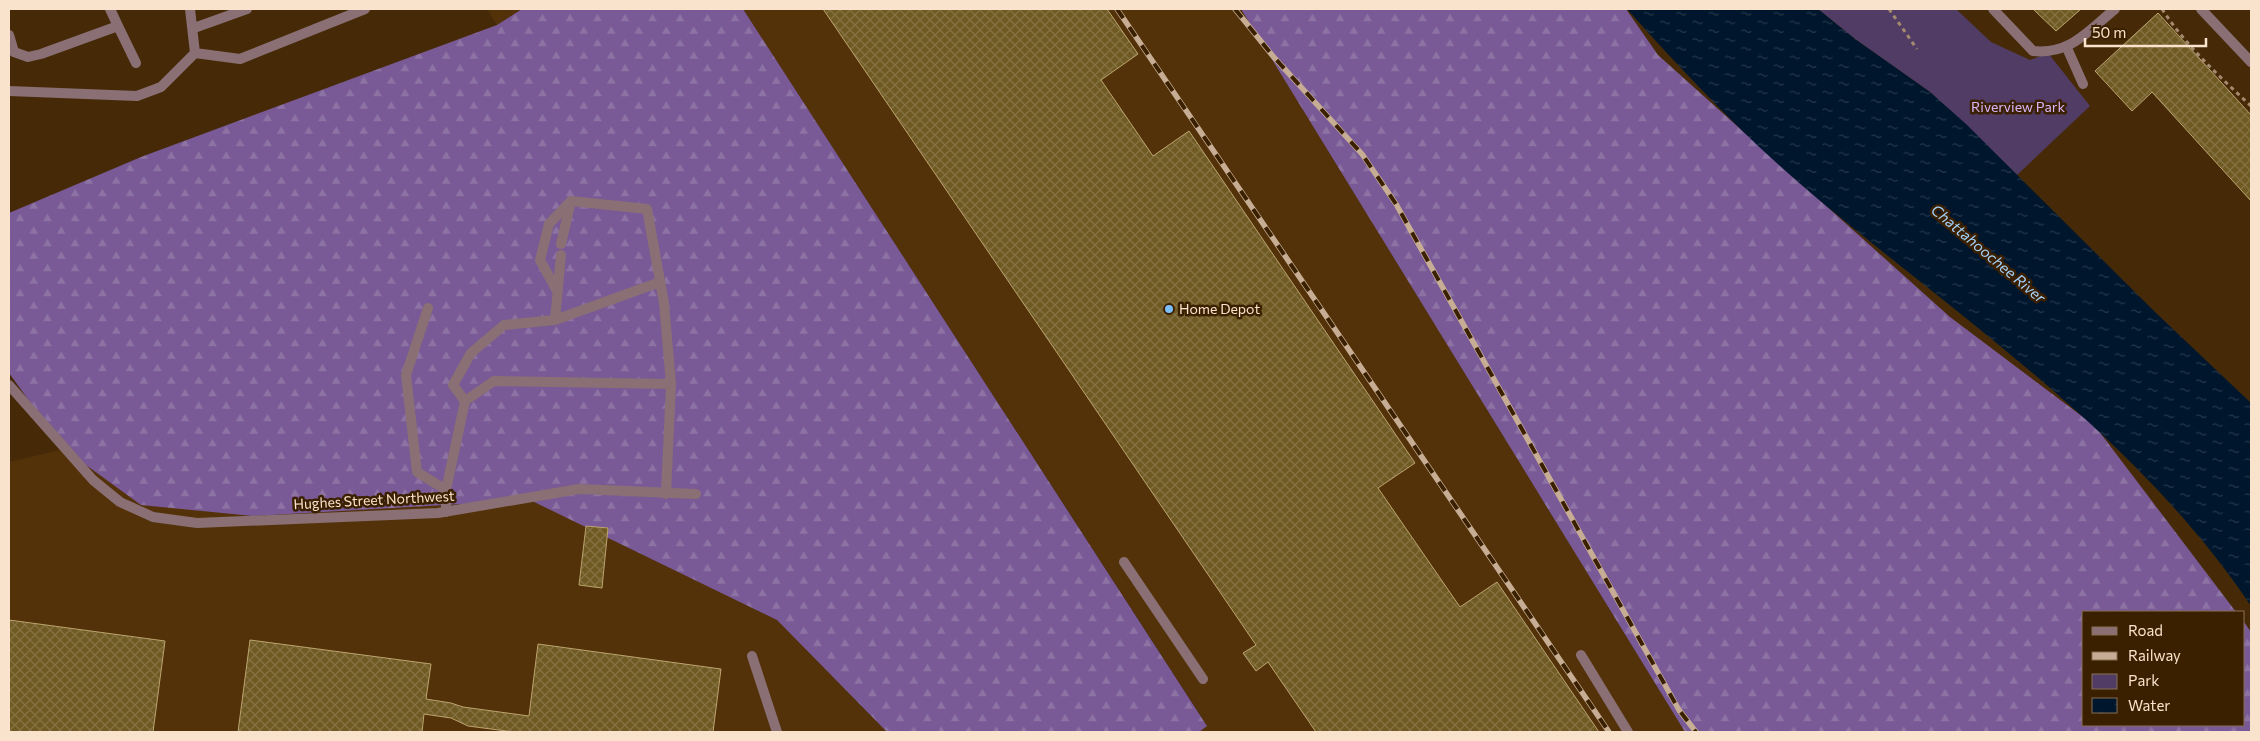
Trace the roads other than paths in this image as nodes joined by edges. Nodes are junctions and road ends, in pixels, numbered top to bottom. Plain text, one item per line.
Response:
1 (110, 9) edge
2 (190, 9) edge
3 (247, 9) edge
4 (365, 9) edge
5 (1993, 9) edge
6 (2115, 9) edge
7 (2201, 9) edge
8 (118, 26) junction
9 (194, 28) junction
10 (9, 35) edge
11 (2067, 48) junction
12 (195, 52) junction
13 (136, 62) dead end
14 (2251, 62) edge
15 (2082, 84) dead end
16 (9, 91) edge
17 (571, 202) junction
18 (561, 244) dead end
19 (561, 255) dead end
20 (660, 282) junction
21 (557, 292) junction
22 (428, 308) dead end
23 (555, 320) junction
24 (9, 384) edge
25 (672, 384) junction
26 (465, 401) junction
27 (446, 490) junction
28 (666, 494) junction
29 (696, 494) dead end
30 (446, 512) junction
31 (1124, 562) dead end
32 (1582, 655) dead end
33 (752, 656) dead end
34 (1203, 679) dead end
35 (777, 732) edge
36 (1628, 732) edge

1 - 8 street
2 - 9 street
3 - 9 street
4 - 12 street
5 - 11 street
6 - 11 street
7 - 14 street
8 - 10 street
8 - 13 street
9 - 12 street
11 - 15 street
12 - 16 street
17 - 18 street
17 - 20 street
17 - 21 street
19 - 21 street
20 - 23 street
20 - 25 street
21 - 23 street
22 - 27 street
23 - 26 street
24 - 30 street, Hughes Street Northwest
25 - 26 street
25 - 28 street
26 - 27 street
27 - 30 street
28 - 29 street, Hughes Street Northwest
28 - 30 street, Hughes Street Northwest
31 - 34 street
32 - 36 street
33 - 35 street

